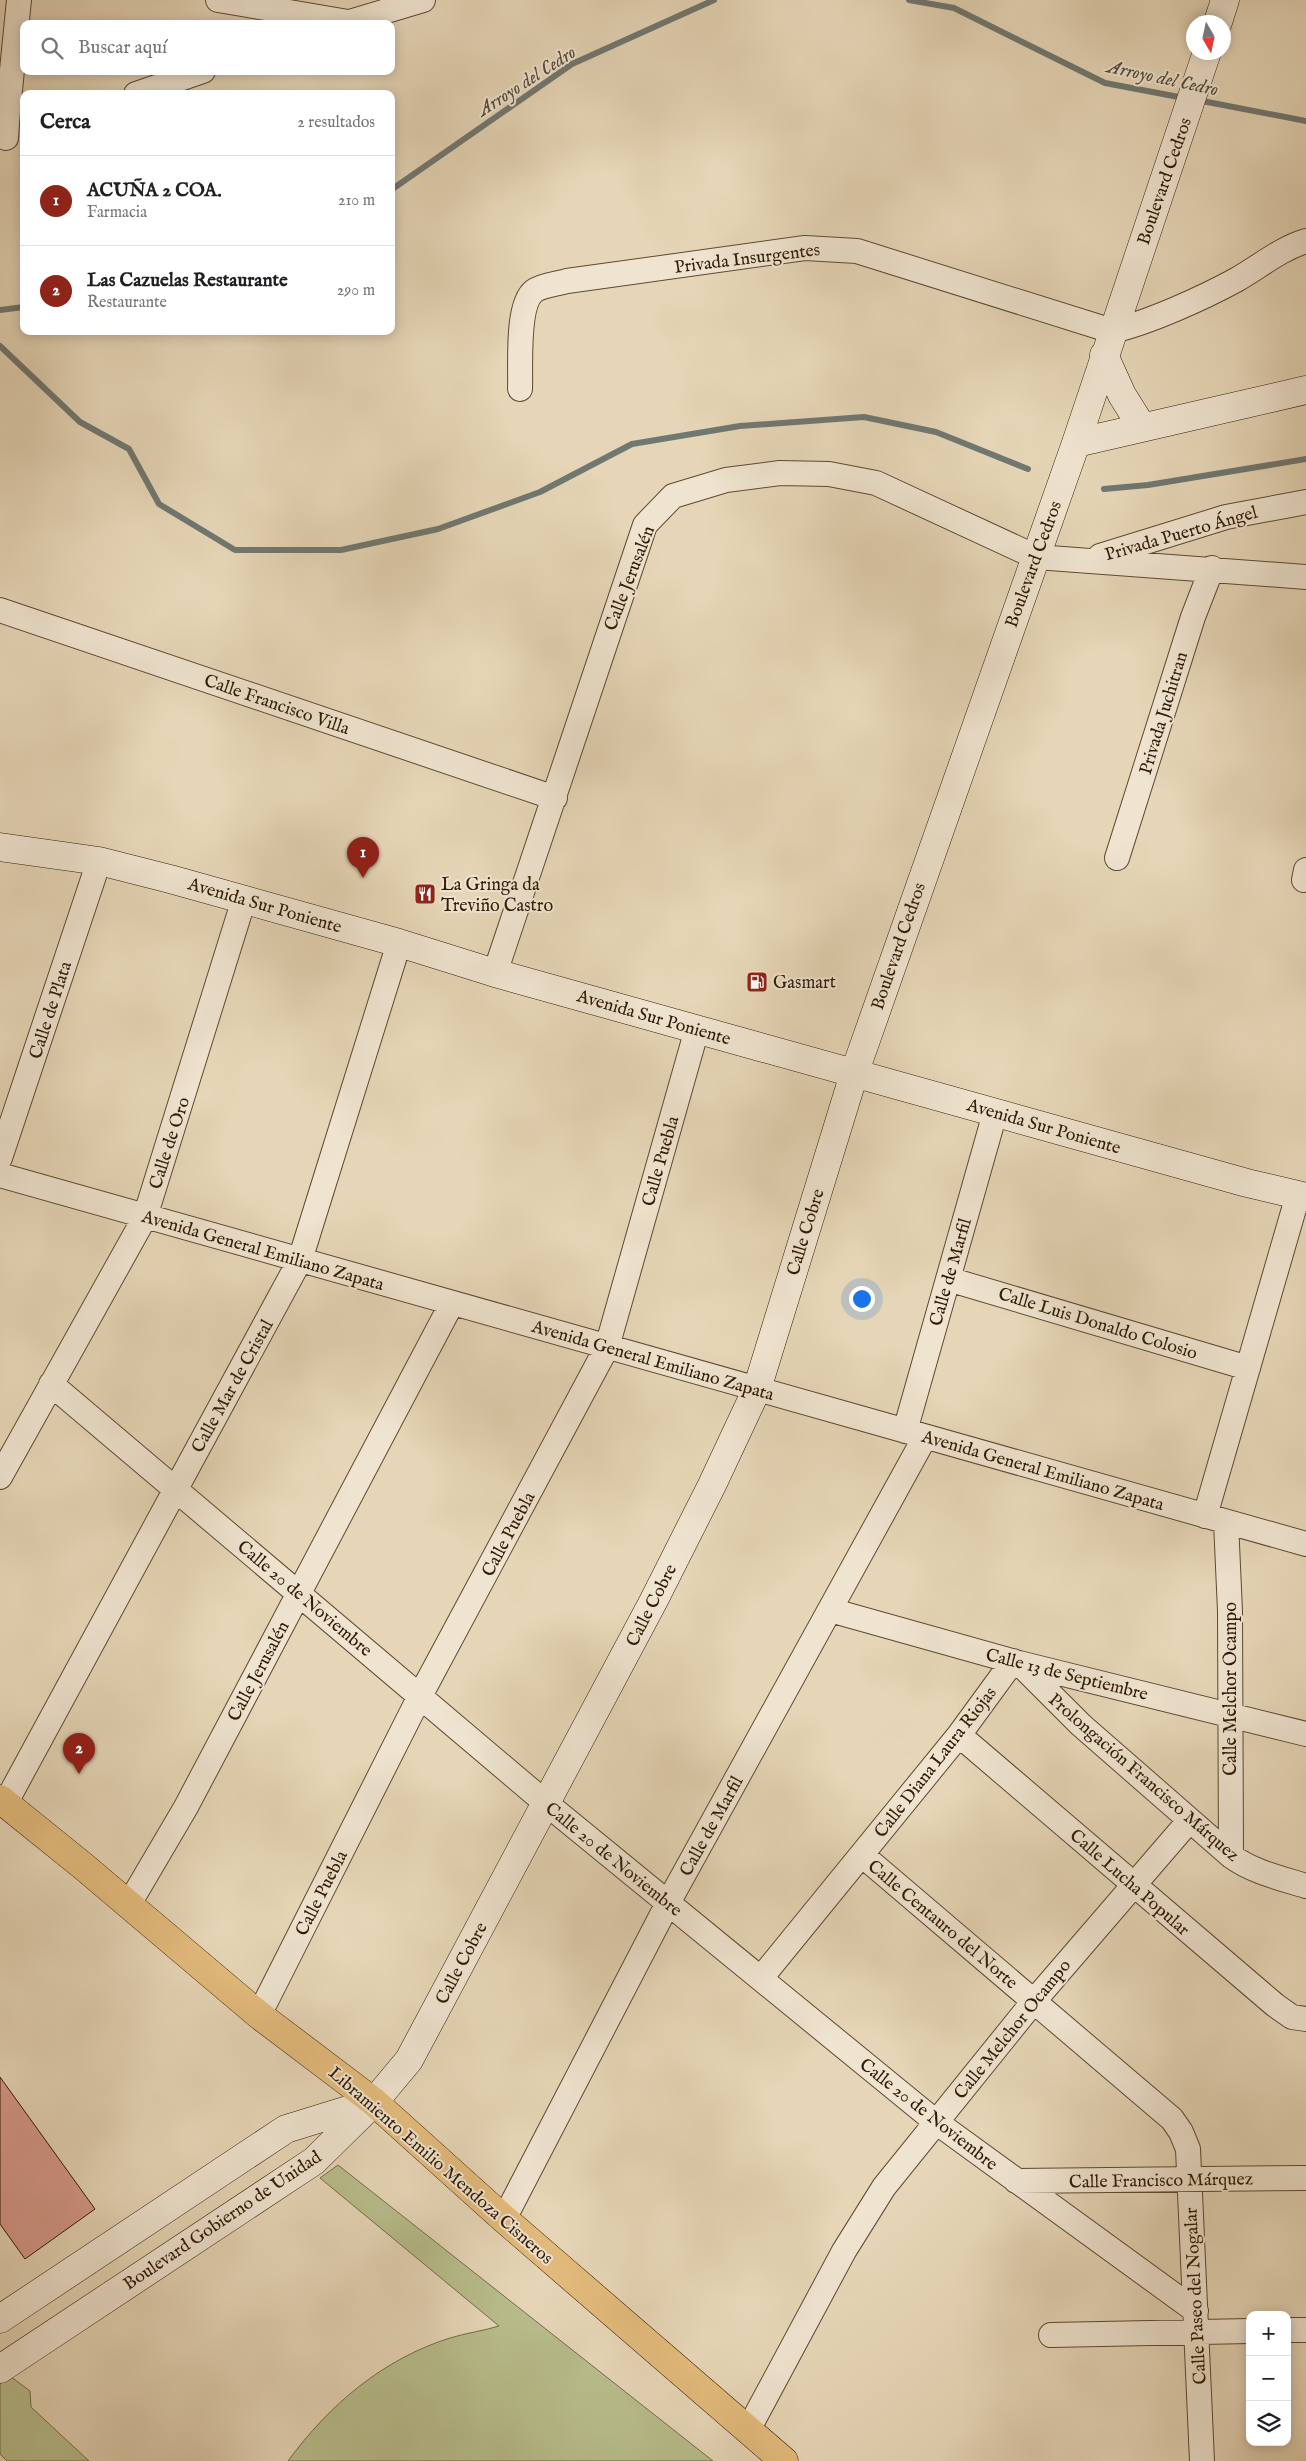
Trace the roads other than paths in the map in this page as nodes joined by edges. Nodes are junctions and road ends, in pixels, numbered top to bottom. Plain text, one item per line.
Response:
1 (19, 0) edge
2 (218, 0) edge
3 (423, 0) edge
4 (1225, 0) edge
5 (1220, 15) edge
6 (329, 20) edge
7 (356, 20) edge
8 (1204, 60) edge
9 (191, 75) edge
10 (148, 90) edge
11 (4, 109) edge
12 (10, 137) edge
13 (1306, 241) edge
14 (1108, 343) junction
15 (520, 389) dead end
16 (1306, 390) edge
17 (1142, 427) junction
18 (1076, 443) junction
19 (1306, 502) edge
20 (1036, 557) junction
21 (1086, 560) junction
22 (1212, 568) junction
23 (1306, 577) edge
24 (0, 610) edge
25 (555, 798) junction
26 (0, 847) edge
27 (1117, 858) dead end
28 (99, 861) junction
29 (244, 899) junction
30 (399, 943) junction
31 (495, 973) junction
32 (696, 1029) junction
33 (854, 1074) junction
34 (995, 1113) junction
35 (0, 1158) edge
36 (0, 1175) edge
37 (1302, 1196) edge
38 (146, 1217) junction
39 (300, 1260) junction
40 (948, 1279) junction
41 (452, 1303) junction
42 (607, 1347) junction
43 (1248, 1368) junction
44 (51, 1384) junction
45 (757, 1389) junction
46 (915, 1434) junction
47 (0, 1477) edge
48 (176, 1488) junction
49 (1215, 1519) junction
50 (1306, 1544) edge
51 (300, 1594) junction
52 (830, 1610) junction
53 (1016, 1662) junction
54 (420, 1696) junction
55 (1231, 1714) junction
56 (1306, 1734) edge
57 (959, 1735) junction
58 (3, 1801) edge
59 (547, 1804) junction
60 (1189, 1821) junction
61 (862, 1855) junction
62 (1231, 1856) junction
63 (1133, 1885) junction
64 (1306, 1886) edge
65 (668, 1903) junction
66 (129, 1904) junction
67 (761, 1978) junction
68 (1034, 2001) junction
69 (259, 2014) junction
70 (1306, 2019) edge
71 (374, 2102) junction
72 (936, 2122) junction
73 (1181, 2132) joint
74 (1306, 2178) edge
75 (1190, 2180) junction
76 (1016, 2181) junction
77 (504, 2219) junction
78 (141, 2225) junction
79 (166, 2259) junction
80 (0, 2319) edge
81 (1197, 2322) junction
82 (1246, 2330) edge
83 (1291, 2330) edge
84 (1306, 2330) edge
85 (1050, 2334) dead end
86 (0, 2369) edge
87 (748, 2430) junction
88 (784, 2461) edge
89 (1202, 2461) edge

1 - 11 street
2 - 6 street
3 - 7 street
4 - 5 main road
8 - 14 main road, Boulevard Cedros
9 - 10 street
11 - 12 street
13 - 14 street
14 - 15 street, Privada Insurgentes
14 - 17 main road
14 - 18 main road, Boulevard Cedros
16 - 17 main road
17 - 18 main road
18 - 20 main road, Boulevard Cedros
19 - 21 street, Privada Puerto Ángel
20 - 21 street, Privada Puerto Ángel
20 - 25 street, Calle Jerusalén
20 - 33 main road, Boulevard Cedros
21 - 22 street, Privada Puerto Ángel
22 - 23 street, Privada Puerto Ángel
22 - 27 street, Privada Juchitran
24 - 25 street, Calle Francisco Villa
25 - 31 street, Calle Jerusalén
26 - 28 main road, Avenida Sur Poniente
28 - 29 main road, Avenida Sur Poniente
28 - 35 street, Calle de Plata
29 - 30 main road, Avenida Sur Poniente
29 - 38 street, Calle de Oro
30 - 31 main road, Avenida Sur Poniente
30 - 39 street, Calle Mar de Cristal
31 - 32 main road, Avenida Sur Poniente
32 - 33 main road, Avenida Sur Poniente
32 - 42 street, Calle Puebla
33 - 34 main road, Avenida Sur Poniente
33 - 45 main road, Calle Cobre
34 - 37 main road, Avenida Sur Poniente
34 - 40 street, Calle de Marfil
36 - 38 street, Avenida General Emiliano Zapata
37 - 43 street, Calle Melchor Ocampo
38 - 39 street, Avenida General Emiliano Zapata
38 - 44 street, Calle de Oro
39 - 41 street, Avenida General Emiliano Zapata
39 - 48 street, Calle Mar de Cristal
40 - 43 street, Calle Luis Donaldo Colosio
40 - 46 street, Calle de Marfil
41 - 42 street, Avenida General Emiliano Zapata
41 - 51 street, Calle Jerusalén
42 - 45 street, Avenida General Emiliano Zapata
42 - 54 street, Calle Puebla
43 - 49 street, Calle Melchor Ocampo
44 - 47 street, Calle de Oro
44 - 48 street, Calle 20 de Noviembre
45 - 46 street, Avenida General Emiliano Zapata
45 - 59 main road, Calle Cobre
46 - 49 street, Avenida General Emiliano Zapata
46 - 52 street, Calle de Marfil
48 - 51 street, Calle 20 de Noviembre
48 - 58 street, Calle Mar de Cristal
49 - 50 street, Avenida General Emiliano Zapata
49 - 55 street, Calle Melchor Ocampo
51 - 54 street, Calle 20 de Noviembre
51 - 66 street, Calle Jerusalén
52 - 53 street, Calle 13 de Septiembre
52 - 65 street, Calle de Marfil
53 - 55 street, Calle 13 de Septiembre
53 - 57 street, Calle Diana Laura Riojas
53 - 60 street, Prolongación Francisco Márquez
54 - 59 street, Calle 20 de Noviembre
54 - 69 street, Calle Puebla
55 - 56 street, Calle 13 de Septiembre
55 - 62 street, Calle Melchor Ocampo
57 - 61 street, Calle Diana Laura Riojas
57 - 63 street, Calle Lucha Popular
58 - 66 main road, Libramiento Emilio Mendoza Cisneros
59 - 65 street, Calle 20 de Noviembre
59 - 71 main road, Calle Cobre
60 - 62 street, Prolongación Francisco Márquez
60 - 63 street, Calle Melchor Ocampo
61 - 67 street, Calle Diana Laura Riojas
61 - 68 street, Calle Centauro del Norte
62 - 64 street, Prolongación Francisco Márquez
63 - 68 street, Calle Melchor Ocampo
63 - 70 street, Calle Lucha Popular
65 - 67 street, Calle 20 de Noviembre
65 - 77 street, Calle de Marfil
66 - 69 main road, Libramiento Emilio Mendoza Cisneros
67 - 72 street, Calle 20 de Noviembre
68 - 72 street, Calle Melchor Ocampo
68 - 73 street, Calle Centauro del Norte
69 - 71 main road, Libramiento Emilio Mendoza Cisneros
71 - 77 main road, Libramiento Emilio Mendoza Cisneros
71 - 78 main road, Boulevard Gobierno de Unidad
71 - 79 main road, Boulevard Gobierno de Unidad
72 - 76 street, Calle 20 de Noviembre
72 - 87 street, Calle Melchor Ocampo
73 - 75 street, Calle Paseo del Nogalar
74 - 75 street, Calle Francisco Márquez
75 - 76 street, Calle Francisco Márquez
75 - 81 street, Calle Paseo del Nogalar
76 - 81 street, Calle 20 de Noviembre
77 - 87 main road, Libramiento Emilio Mendoza Cisneros
78 - 79 main road
78 - 80 main road, Boulevard Gobierno de Unidad
79 - 86 main road, Boulevard Gobierno de Unidad
81 - 82 street
81 - 85 street
81 - 89 street, Calle Paseo del Nogalar
83 - 84 street
87 - 88 main road, Libramiento Emilio Mendoza Cisneros

